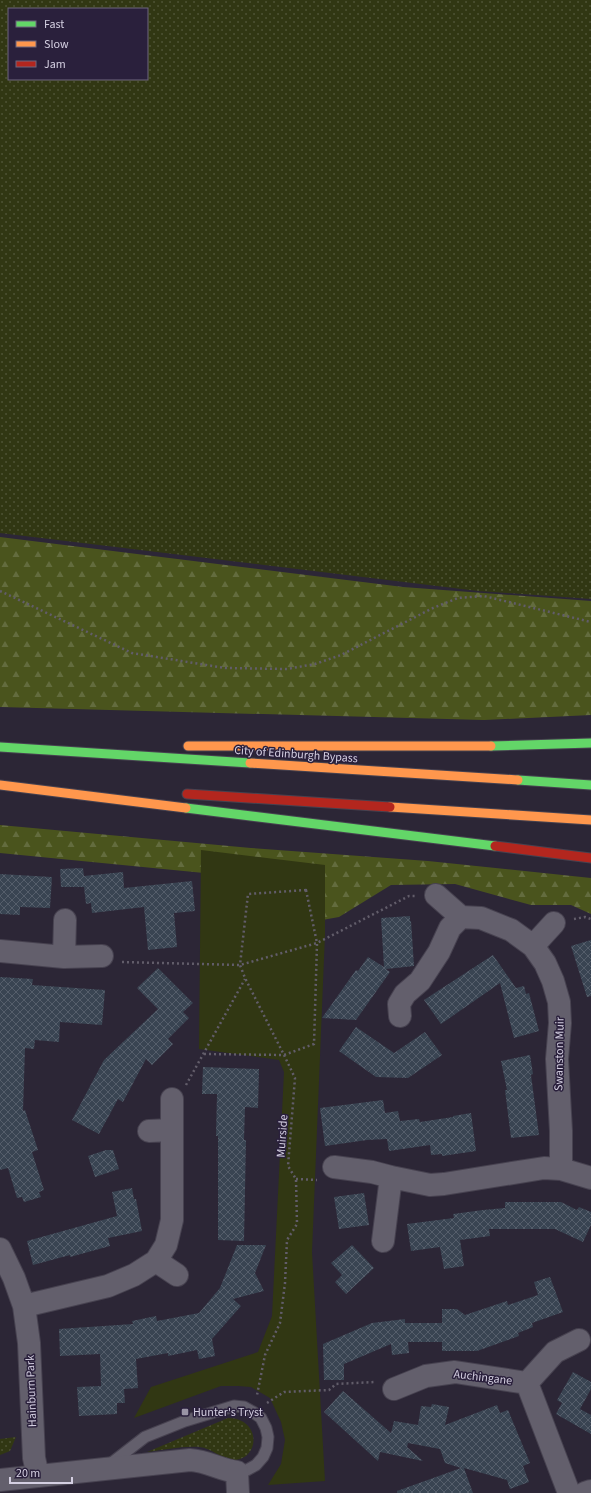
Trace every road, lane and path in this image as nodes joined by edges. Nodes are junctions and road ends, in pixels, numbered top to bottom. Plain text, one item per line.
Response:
1 (0, 591) edge
2 (591, 622) edge
3 (591, 743) edge
4 (111, 745) dead end
5 (0, 746) edge
6 (182, 746) dead end
7 (0, 784) edge
8 (591, 785) edge
9 (111, 790) dead end
10 (175, 794) dead end
11 (591, 820) edge
12 (591, 858) edge
13 (436, 895) joint
14 (461, 917) junction
15 (66, 920) dead end
16 (554, 923) dead end
17 (316, 943) junction
18 (532, 946) junction
19 (0, 952) edge
20 (102, 956) joint
21 (64, 957) junction
22 (240, 965) junction
23 (245, 978) junction
24 (400, 1016) dead end
25 (204, 1054) junction
26 (284, 1054) junction
27 (172, 1099) joint
28 (172, 1130) junction
29 (149, 1131) dead end
30 (334, 1168) dead end
31 (561, 1169) junction
32 (391, 1177) junction
33 (591, 1178) edge
34 (383, 1241) dead end
35 (0, 1249) edge
36 (156, 1261) junction
37 (177, 1275) dead end
38 (24, 1306) junction
39 (579, 1340) dead end
40 (527, 1383) junction
41 (394, 1389) joint
42 (253, 1412) junction
43 (103, 1470) junction
44 (38, 1476) junction
45 (0, 1480) edge
46 (237, 1483) edge
47 (591, 1491) edge
48 (569, 1493) edge
49 (586, 1493) edge

1 - 2 path
3 - 6 highway
4 - 5 highway
5 - 8 highway, City of Edinburgh Bypass
7 - 9 highway
7 - 12 highway
10 - 11 highway
13 - 14 street
13 - 17 path
14 - 18 street, Swanston Muir
14 - 24 street
15 - 21 street
16 - 18 street
17 - 22 path
17 - 22 path
17 - 26 path
18 - 31 street, Swanston Muir
19 - 21 street
20 - 21 street
20 - 22 path
22 - 23 path, Muirside
23 - 25 path
23 - 26 path, Muirside
25 - 26 path
25 - 27 path
26 - 42 path, Muirside
27 - 28 street
28 - 29 street
28 - 36 street
30 - 32 street
31 - 32 street
31 - 33 street
32 - 34 street
35 - 38 street, Hainburn Park
36 - 37 street
36 - 38 street
38 - 44 street, Hainburn Park
39 - 40 street, Auchingane
40 - 41 street, Auchingane
40 - 48 street, Auchingane
41 - 42 path
42 - 43 lane
42 - 46 lane
43 - 44 street
43 - 46 street
44 - 45 street
47 - 49 street

